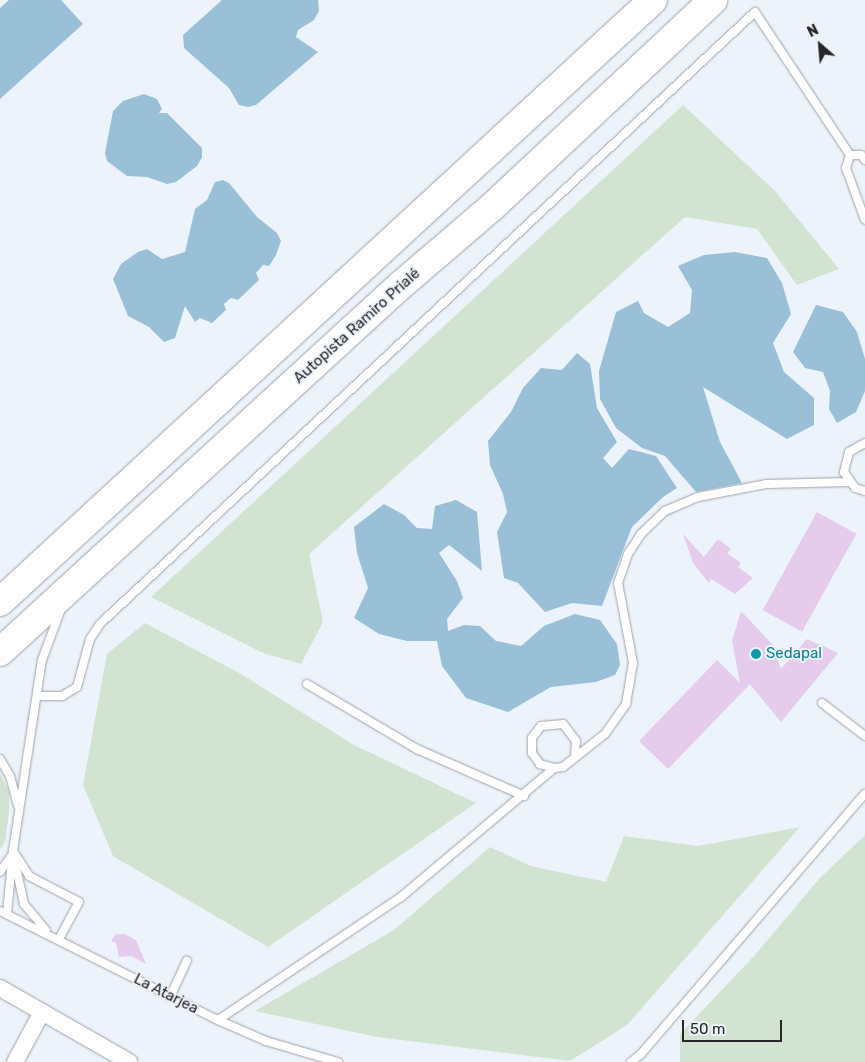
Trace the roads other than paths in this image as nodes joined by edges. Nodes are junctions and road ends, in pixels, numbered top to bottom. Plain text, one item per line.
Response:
1 (653, 0) edge
2 (713, 0) edge
3 (850, 155) junction
4 (865, 160) edge
5 (865, 220) edge
6 (865, 443) edge
7 (849, 482) junction
8 (865, 491) edge
9 (77, 582) junction
10 (4, 592) edge
11 (0, 652) edge
12 (307, 684) dead end
13 (38, 696) junction
14 (822, 703) dead end
15 (865, 736) edge
16 (575, 755) junction
17 (0, 759) edge
18 (554, 768) junction
19 (865, 794) edge
20 (524, 796) junction
21 (19, 810) junction
22 (13, 852) junction
23 (0, 872) edge
24 (3, 912) edge
25 (50, 935) junction
26 (59, 940) junction
27 (187, 961) dead end
28 (0, 988) edge
29 (170, 997) junction
30 (42, 1012) junction
31 (218, 1020) junction
32 (641, 1054) junction
33 (15, 1062) edge
34 (129, 1062) edge
35 (338, 1062) edge
36 (631, 1062) edge
37 (645, 1062) edge

1 - 10 highway
2 - 9 highway, Autopista Ramiro Prialé
3 - 4 lane
3 - 5 lane
3 - 13 lane
6 - 7 lane
7 - 8 lane
7 - 16 lane
9 - 11 highway, Autopista Ramiro Prialé
9 - 13 lane
12 - 20 lane
13 - 21 lane
14 - 15 lane
16 - 18 lane
16 - 18 lane
17 - 21 lane
18 - 20 lane
19 - 32 lane
20 - 31 lane
21 - 22 lane
22 - 23 lane
22 - 24 lane
22 - 25 lane
22 - 26 lane
24 - 25 lane, La Atarjea
25 - 26 lane, La Atarjea
26 - 29 lane, La Atarjea
27 - 29 lane
28 - 30 street
29 - 31 lane, La Atarjea
30 - 33 street
30 - 34 street
31 - 35 lane, La Atarjea
32 - 36 lane
32 - 37 lane

